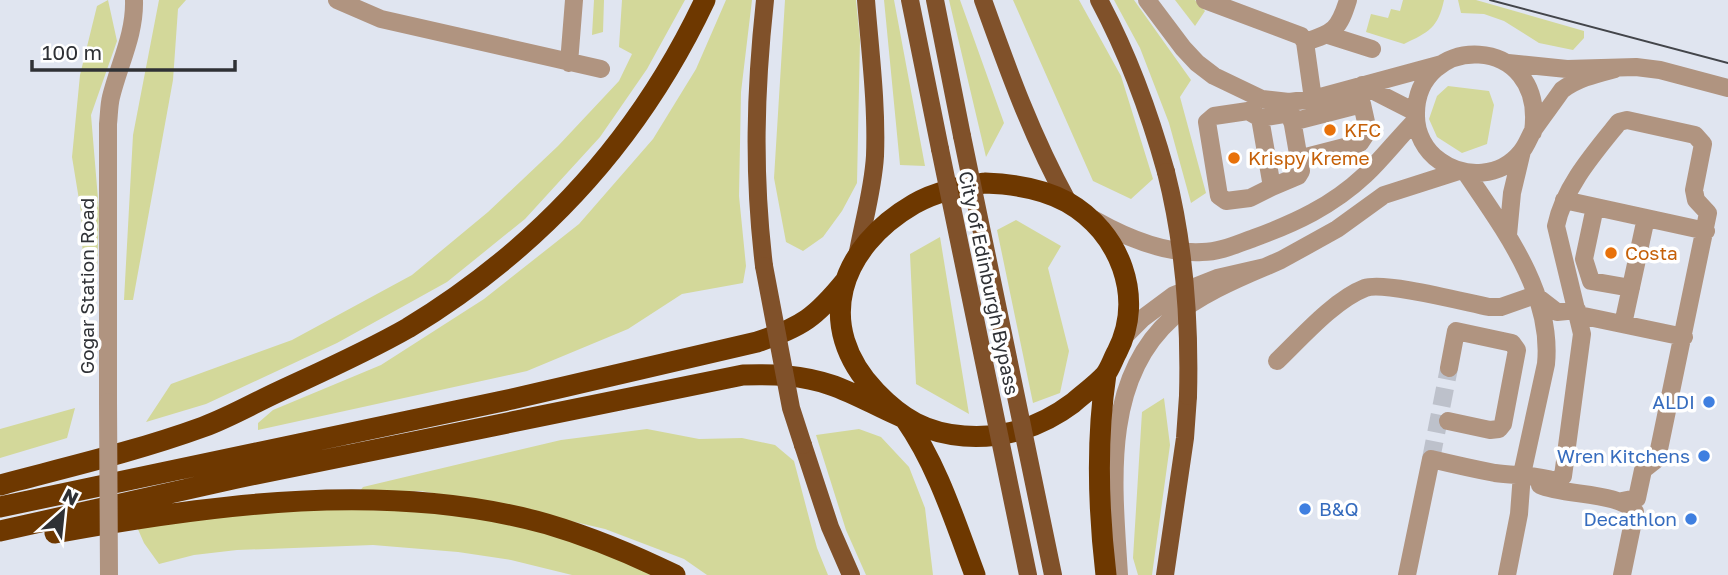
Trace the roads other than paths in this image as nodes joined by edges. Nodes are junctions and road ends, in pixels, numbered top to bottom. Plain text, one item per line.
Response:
1 (134, 0) edge
2 (337, 0) edge
3 (574, 0) edge
4 (705, 0) edge
5 (765, 0) edge
6 (866, 0) edge
7 (910, 0) edge
8 (935, 0) edge
9 (983, 0) edge
10 (1099, 0) edge
11 (1147, 0) edge
12 (1205, 0) edge
13 (1348, 0) edge
14 (1328, 34) junction
15 (1305, 42) junction
16 (1372, 49) dead end
17 (569, 63) junction
18 (1508, 63) junction
19 (1442, 64) junction
20 (601, 69) dead end
21 (1615, 69) junction
22 (1362, 85) junction
23 (1728, 88) edge
24 (1312, 99) junction
25 (1290, 112) junction
26 (1416, 116) junction
27 (1260, 118) junction
28 (1532, 132) junction
29 (1522, 151) junction
30 (1305, 162) junction
31 (1462, 172) junction
32 (1272, 187) junction
33 (1564, 200) junction
34 (1068, 202) junction
35 (1595, 207) junction
36 (1086, 215) junction
37 (1646, 218) junction
38 (1706, 231) junction
39 (1508, 235) junction
40 (856, 260) junction
41 (1265, 267) junction
42 (846, 280) junction
43 (1631, 288) junction
44 (1535, 295) junction
45 (1578, 312) junction
46 (1623, 324) junction
47 (1125, 336) junction
48 (1684, 337) junction
49 (1277, 361) dead end
50 (1449, 368) tunnel mouth
51 (1107, 373) junction
52 (903, 418) junction
53 (1448, 421) dead end
54 (1522, 474) junction
55 (0, 485) edge
56 (1622, 501) junction
57 (0, 507) edge
58 (0, 531) edge
59 (0, 543) edge
60 (109, 575) edge
61 (676, 575) edge
62 (851, 575) edge
63 (975, 575) edge
64 (1028, 575) edge
65 (1053, 575) edge
66 (1106, 575) edge
67 (1119, 575) edge
68 (1166, 575) edge
69 (1406, 575) edge
70 (1507, 575) edge
71 (1622, 575) edge

1 - 60 street, Gogar Station Road, bridge
2 - 17 street
3 - 17 street
4 - 55 highway
5 - 62 main road, bridge
6 - 40 main road
7 - 64 main road, City of Edinburgh Bypass, bridge
8 - 65 main road, City of Edinburgh Bypass, bridge
9 - 34 main road
10 - 68 main road, bridge
11 - 25 street
12 - 15 street
13 - 14 street
14 - 15 street
14 - 16 street
15 - 24 street
17 - 20 street
18 - 19 street
18 - 21 street
18 - 28 street
19 - 22 street
19 - 26 street
21 - 23 street
21 - 28 street
22 - 24 street
22 - 26 street
24 - 25 street
25 - 27 street
25 - 30 street
25 - 30 street
26 - 31 street
26 - 36 street
27 - 32 street
27 - 32 street
28 - 29 street
29 - 31 street
29 - 39 street
30 - 32 street
31 - 39 street
31 - 41 street
33 - 35 street
33 - 38 street
33 - 45 street
34 - 36 highway
34 - 40 highway
35 - 37 street
35 - 43 street
36 - 47 highway
37 - 38 street
37 - 43 street
38 - 48 street
39 - 44 street
40 - 42 highway
41 - 47 street
41 - 67 street
42 - 52 highway
42 - 57 highway
43 - 46 street
44 - 45 street
44 - 49 street
44 - 54 street
45 - 46 street
45 - 54 street
46 - 48 street
47 - 51 highway
48 - 56 street
50 - 53 street
51 - 52 highway
51 - 66 highway
52 - 58 highway
52 - 63 highway
54 - 56 street
54 - 69 street
54 - 70 street
56 - 71 street
59 - 61 highway

